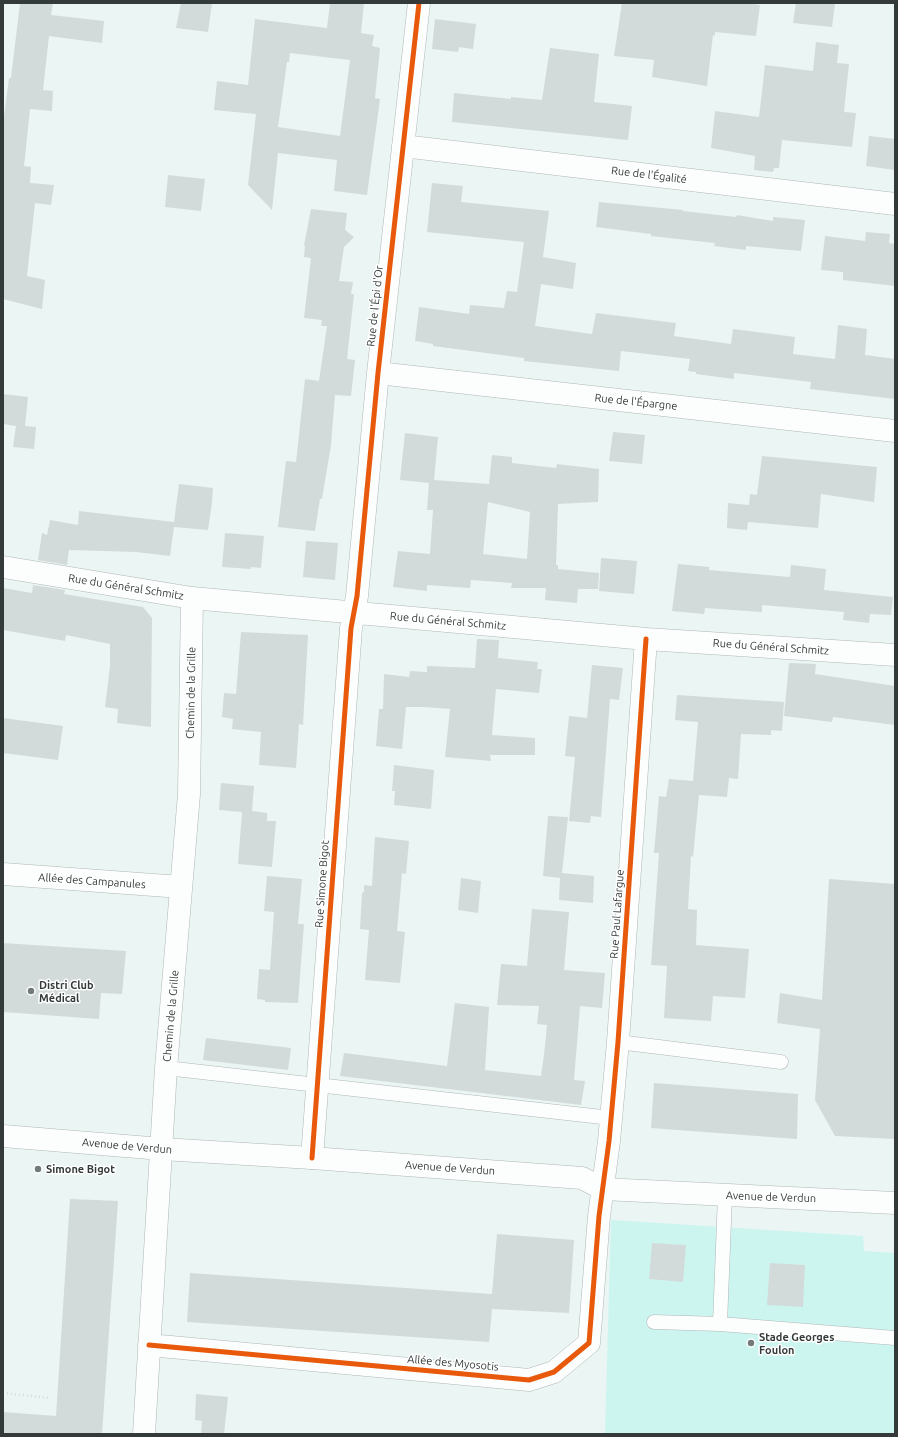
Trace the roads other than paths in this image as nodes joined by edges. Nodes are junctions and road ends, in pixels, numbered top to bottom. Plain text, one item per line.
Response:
1 (419, 3) edge
2 (403, 146) junction
3 (895, 204) edge
4 (378, 373) junction
5 (895, 431) edge
6 (3, 567) edge
7 (192, 598) junction
8 (354, 612) junction
9 (646, 639) junction
10 (895, 655) edge
11 (3, 874) edge
12 (181, 887) junction
13 (618, 1042) junction
14 (781, 1062) dead end
15 (166, 1068) junction
16 (317, 1086) junction
17 (611, 1118) junction
18 (3, 1136) edge
19 (162, 1149) junction
20 (312, 1158) junction
21 (603, 1190) junction
22 (725, 1195) junction
23 (895, 1203) edge
24 (654, 1322) dead end
25 (720, 1324) junction
26 (895, 1338) edge
27 (149, 1346) junction
28 (144, 1434) edge

1 - 2 street, Rue de l'Épi d'Or
2 - 3 street, Rue de l'Égalité
2 - 4 street, Rue de l'Épi d'Or
4 - 5 street, Rue de l'Épargne
4 - 8 street, Rue de l'Épi d'Or
6 - 7 street, Rue du Général Schmitz
7 - 8 street, Rue du Général Schmitz
7 - 12 street, Chemin de la Grille
8 - 9 street, Rue du Général Schmitz
8 - 16 street, Rue Simone Bigot
9 - 10 street, Rue du Général Schmitz
9 - 13 street, Rue Paul Lafargue
11 - 12 street, Allée des Campanules
12 - 15 street, Chemin de la Grille
13 - 14 lane
13 - 17 street, Rue Paul Lafargue
15 - 16 lane
15 - 19 street, Chemin de la Grille
16 - 17 lane
16 - 20 street, Rue Simone Bigot
17 - 21 street, Rue Paul Lafargue
18 - 19 street, Avenue de Verdun
19 - 20 street, Avenue de Verdun
19 - 27 street, Chemin de la Grille
20 - 21 street, Avenue de Verdun
21 - 22 street, Avenue de Verdun
21 - 27 street, Allée des Myosotis
22 - 23 street, Avenue de Verdun
22 - 25 lane
24 - 25 lane
25 - 26 lane
27 - 28 street, Chemin de la Grille

